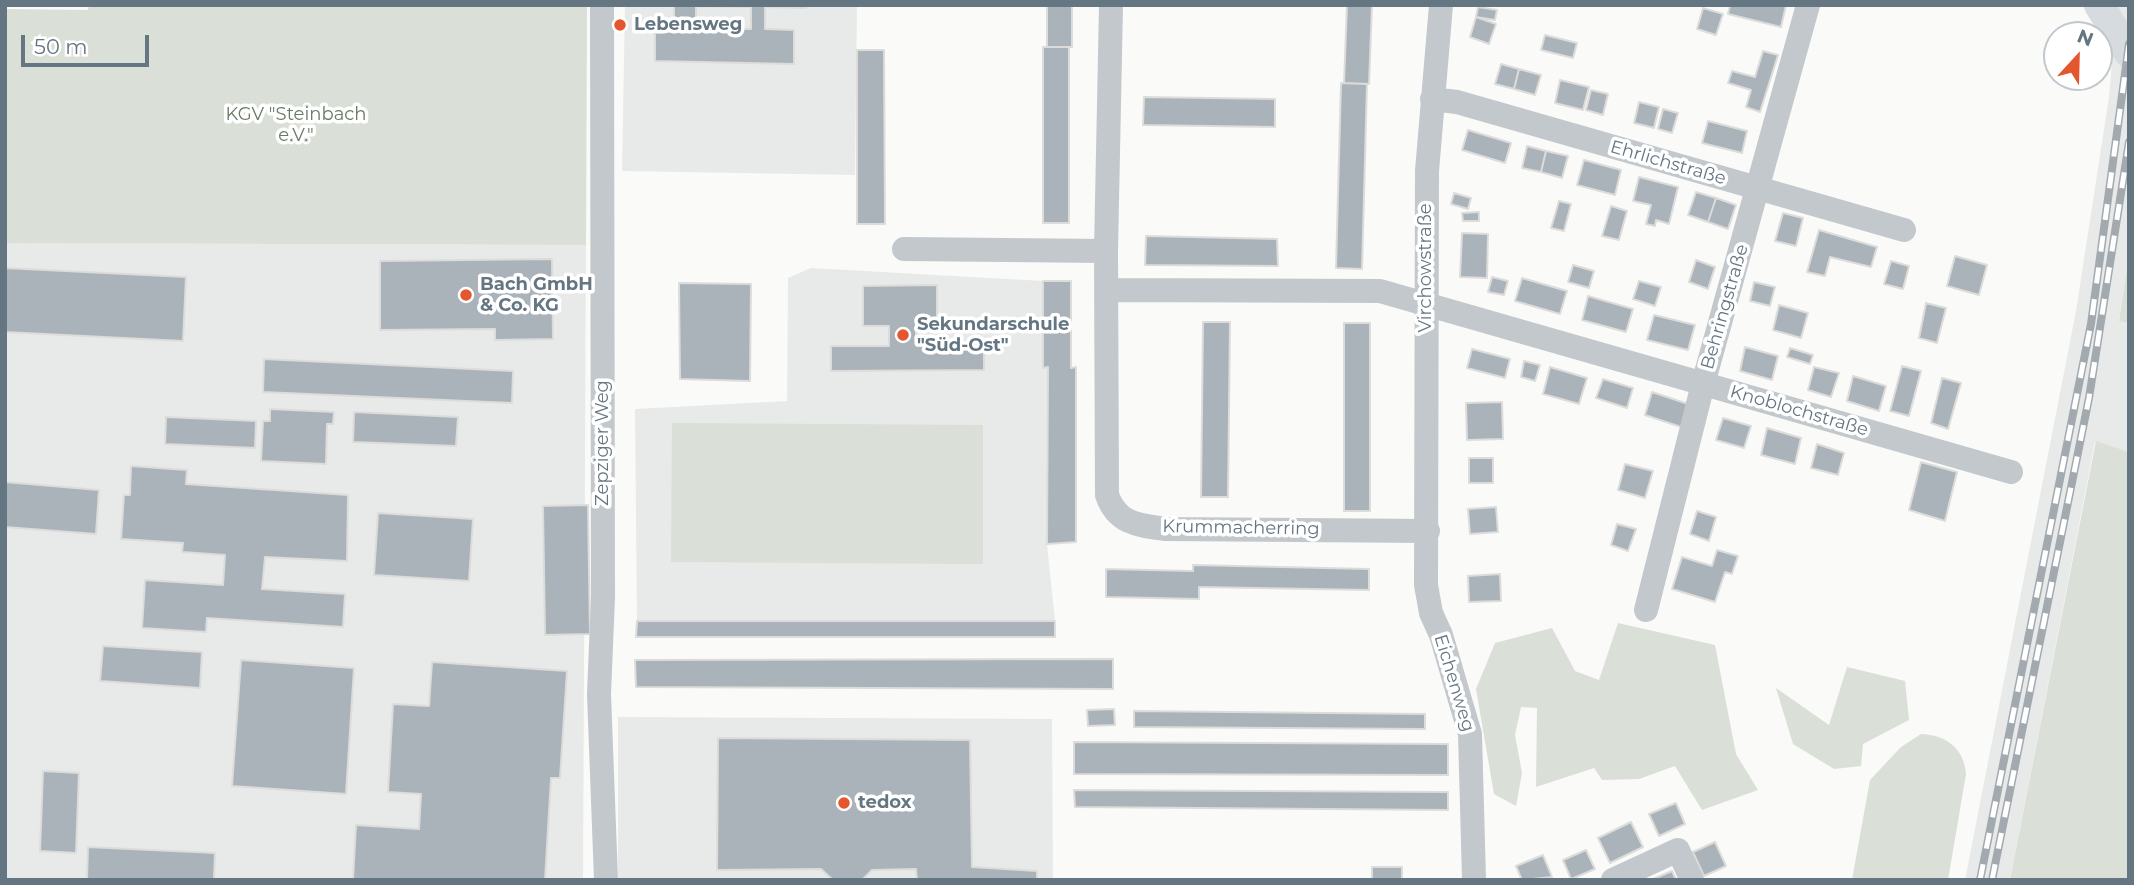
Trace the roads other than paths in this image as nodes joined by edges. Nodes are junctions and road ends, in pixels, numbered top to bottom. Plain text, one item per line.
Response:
1 (602, 5) edge
2 (1111, 5) edge
3 (1441, 5) edge
4 (1808, 5) edge
5 (2099, 5) edge
6 (2129, 53) edge
7 (1432, 99) junction
8 (1758, 188) junction
9 (1904, 230) dead end
10 (904, 249) dead end
11 (1106, 251) junction
12 (1108, 290) junction
13 (1425, 303) junction
14 (1703, 384) junction
15 (2011, 471) dead end
16 (1428, 531) junction
17 (1646, 610) dead end
18 (606, 880) edge
19 (1474, 880) edge
20 (1613, 880) edge
21 (1692, 880) edge

1 - 18 street, Zepziger Weg
2 - 11 street, Krummacherring
3 - 7 street, Virchowstraße
4 - 8 street, Behringstraße
5 - 6 main road
7 - 8 street, Ehrlichstraße
7 - 13 street, Virchowstraße
8 - 9 street, Ehrlichstraße
8 - 14 street, Behringstraße
10 - 11 street
11 - 12 street, Krummacherring
12 - 13 street
12 - 16 street, Krummacherring
13 - 14 street, Knoblochstraße
13 - 16 street, Virchowstraße
14 - 15 street, Knoblochstraße
14 - 17 street, Behringstraße
16 - 19 street, Eichenweg
20 - 21 street

